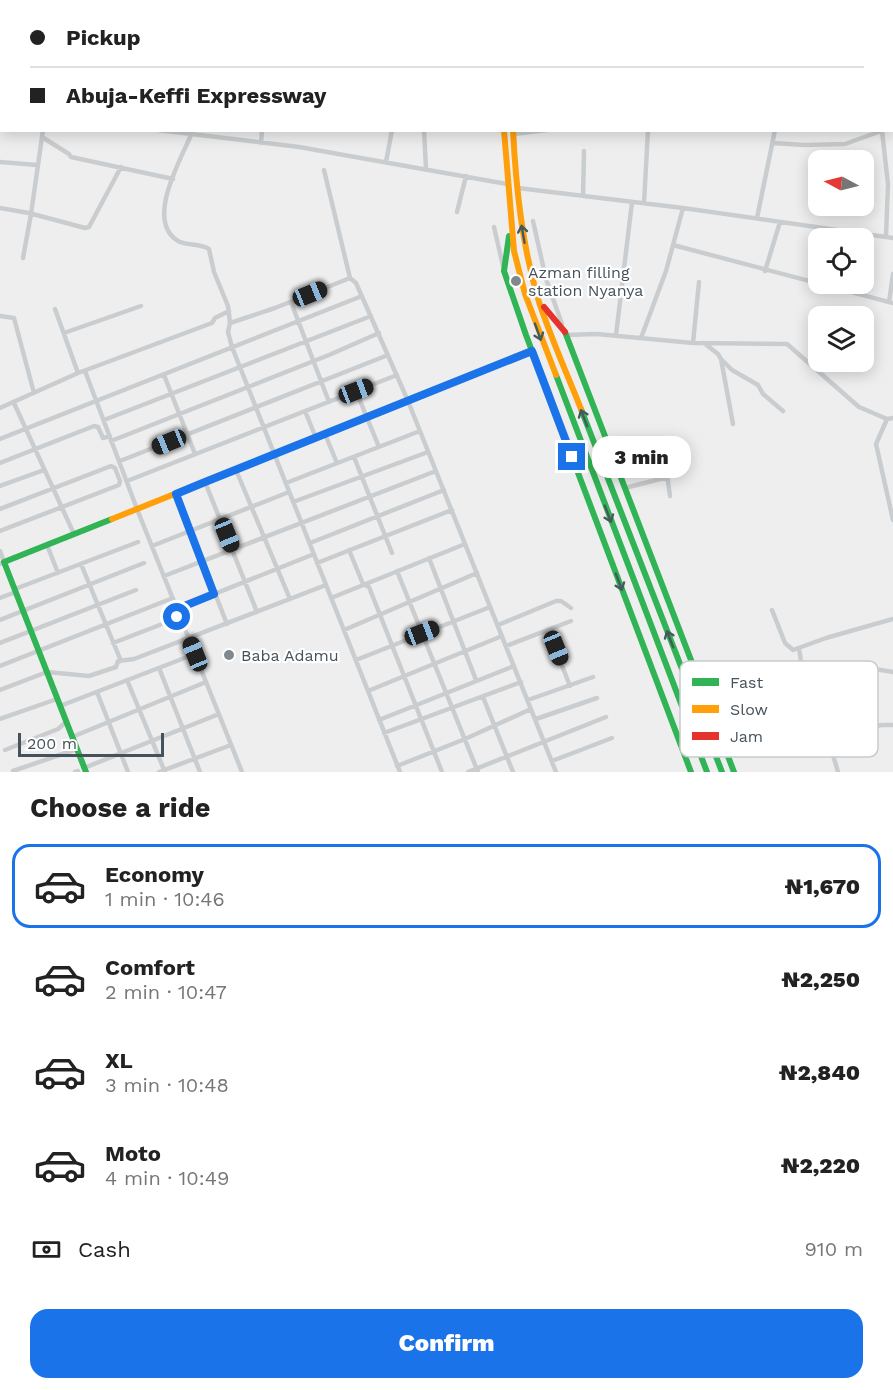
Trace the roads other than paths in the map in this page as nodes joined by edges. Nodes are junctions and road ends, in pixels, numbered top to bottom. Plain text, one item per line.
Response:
1 (43, 132) edge
2 (171, 132) edge
3 (262, 132) edge
4 (392, 132) edge
5 (424, 132) edge
6 (504, 132) edge
7 (513, 132) edge
8 (648, 132) edge
9 (775, 132) edge
10 (880, 132) edge
11 (883, 132) edge
12 (191, 135) junction
13 (42, 137) junction
14 (261, 143) junction
15 (773, 143) junction
16 (584, 151) dead end
17 (0, 162) edge
18 (386, 162) junction
19 (37, 165) junction
20 (121, 167) junction
21 (426, 169) junction
22 (324, 170) dead end
23 (466, 176) junction
24 (174, 178) junction
25 (507, 184) junction
26 (517, 188) junction
27 (583, 196) junction
28 (890, 197) edge
29 (632, 202) junction
30 (644, 203) junction
31 (0, 208) edge
32 (683, 208) junction
33 (456, 212) dead end
34 (32, 214) junction
35 (757, 218) junction
36 (533, 221) dead end
37 (780, 222) junction
38 (511, 226) junction
39 (494, 227) dead end
40 (886, 236) junction
41 (893, 238) edge
42 (673, 245) junction
43 (23, 258) dead end
44 (504, 271) junction
45 (765, 271) junction
46 (893, 274) edge
47 (350, 278) junction
48 (699, 282) dead end
49 (362, 296) junction
50 (538, 297) junction
51 (291, 302) junction
52 (891, 302) edge
53 (141, 306) dead end
54 (55, 309) dead end
55 (229, 311) junction
56 (0, 316) edge
57 (371, 316) junction
58 (298, 321) junction
59 (230, 323) junction
60 (64, 333) junction
61 (379, 333) junction
62 (565, 333) junction
63 (616, 335) junction
64 (641, 338) junction
65 (306, 342) junction
66 (693, 343) junction
67 (704, 343) junction
68 (232, 347) junction
69 (532, 351) junction
70 (388, 355) junction
71 (721, 359) junction
72 (314, 361) junction
73 (241, 368) junction
74 (85, 370) junction
75 (78, 373) junction
76 (164, 375) junction
77 (397, 375) junction
78 (321, 382) junction
79 (248, 386) junction
80 (356, 391) junction
81 (34, 393) junction
82 (171, 394) junction
83 (96, 400) junction
84 (408, 401) junction
85 (329, 402) junction
86 (14, 403) junction
87 (256, 407) junction
88 (0, 408) edge
89 (305, 411) junction
90 (783, 411) dead end
91 (180, 415) junction
92 (367, 418) junction
93 (890, 419) edge
94 (104, 420) junction
95 (733, 424) dead end
96 (264, 427) junction
97 (25, 429) junction
98 (420, 431) junction
99 (188, 434) junction
100 (325, 434) junction
101 (111, 438) junction
102 (316, 438) junction
103 (0, 439) edge
104 (379, 447) junction
105 (34, 449) junction
106 (428, 452) junction
107 (195, 454) junction
108 (275, 454) junction
109 (354, 457) junction
110 (665, 460) dead end
111 (120, 461) junction
112 (0, 463) edge
113 (337, 463) junction
114 (44, 470) junction
115 (236, 470) junction
116 (436, 471) junction
117 (362, 476) junction
118 (668, 477) junction
119 (127, 482) junction
120 (205, 482) junction
121 (286, 483) junction
122 (0, 486) edge
123 (625, 488) junction
124 (53, 489) junction
125 (444, 490) junction
126 (290, 492) junction
127 (176, 494) junction
128 (670, 496) dead end
129 (369, 497) junction
130 (294, 502) junction
131 (252, 507) junction
132 (62, 508) junction
133 (0, 509) edge
134 (137, 509) junction
135 (452, 510) junction
136 (377, 516) junction
137 (221, 520) junction
138 (893, 520) edge
139 (302, 523) junction
140 (0, 531) edge
141 (191, 532) junction
142 (74, 534) junction
143 (385, 536) junction
144 (265, 538) junction
145 (138, 542) dead end
146 (310, 543) junction
147 (465, 544) junction
148 (47, 545) junction
149 (152, 546) junction
150 (233, 550) junction
151 (349, 550) junction
152 (0, 551) edge
153 (392, 553) dead end
154 (314, 554) junction
155 (429, 558) junction
156 (202, 562) junction
157 (317, 562) junction
158 (2, 563) edge
159 (81, 564) junction
160 (144, 564) dead end
161 (277, 569) junction
162 (397, 571) junction
163 (58, 573) junction
164 (477, 573) junction
165 (164, 576) junction
166 (246, 581) junction
167 (89, 584) junction
168 (363, 584) junction
169 (326, 585) junction
170 (440, 589) junction
171 (136, 590) dead end
172 (16, 591) junction
173 (214, 594) junction
174 (0, 598) edge
175 (173, 598) junction
176 (331, 598) junction
177 (290, 599) junction
178 (410, 602) junction
179 (98, 605) junction
180 (490, 607) junction
181 (571, 608) dead end
182 (177, 609) junction
183 (772, 610) dead end
184 (23, 611) junction
185 (257, 612) junction
186 (180, 615) junction
187 (380, 615) junction
188 (893, 619) edge
189 (0, 620) edge
190 (453, 621) junction
191 (571, 621) dead end
192 (105, 624) junction
193 (227, 624) junction
194 (498, 625) junction
195 (31, 630) junction
196 (344, 630) junction
197 (548, 630) junction
198 (422, 633) junction
199 (502, 636) junction
200 (189, 638) junction
201 (0, 643) edge
202 (114, 643) junction
203 (393, 645) junction
204 (506, 646) junction
205 (799, 649) junction
206 (39, 651) junction
207 (465, 651) junction
208 (195, 654) junction
209 (356, 660) junction
210 (121, 661) junction
211 (691, 661) edge
212 (801, 661) edge
213 (435, 664) junction
214 (680, 664) edge
215 (0, 666) edge
216 (514, 666) junction
217 (159, 668) junction
218 (878, 670) edge
219 (47, 672) junction
220 (893, 672) edge
221 (405, 676) junction
222 (593, 677) dead end
223 (128, 680) junction
224 (476, 680) junction
225 (206, 682) junction
226 (520, 682) junction
227 (570, 686) junction
228 (0, 690) edge
229 (368, 691) junction
230 (97, 692) junction
231 (446, 692) junction
232 (170, 696) junction
233 (483, 697) junction
234 (597, 698) dead end
235 (528, 700) junction
236 (680, 701) edge
237 (58, 703) junction
238 (416, 704) junction
239 (139, 708) junction
240 (453, 708) junction
241 (531, 709) junction
242 (219, 714) junction
243 (606, 717) dead end
244 (0, 719) edge
245 (536, 719) junction
246 (379, 720) junction
247 (422, 720) junction
248 (110, 721) junction
249 (66, 722) junction
250 (893, 725) edge
251 (495, 726) junction
252 (878, 726) edge
253 (182, 728) junction
254 (384, 733) junction
255 (72, 737) junction
256 (612, 738) dead end
257 (465, 739) junction
258 (153, 740) junction
259 (544, 740) junction
260 (680, 743) edge
261 (231, 745) junction
262 (77, 749) junction
263 (5, 750) dead end
264 (434, 751) junction
265 (121, 753) junction
266 (507, 756) junction
267 (685, 757) edge
268 (701, 757) edge
269 (716, 757) edge
270 (728, 757) edge
271 (834, 757) edge
272 (194, 758) junction
273 (552, 761) junction
274 (397, 766) junction
275 (477, 770) edge
276 (13, 771) edge
277 (81, 771) edge
278 (163, 771) edge
279 (128, 772) edge
280 (200, 772) edge
281 (242, 772) edge
282 (400, 772) edge
283 (442, 772) edge
284 (468, 772) edge
285 (513, 772) edge
286 (556, 772) edge
287 (691, 772) edge
288 (707, 772) edge
289 (722, 772) edge
290 (734, 772) edge
291 (838, 772) edge

1 - 13 street
2 - 12 street
3 - 14 street
4 - 18 street
5 - 21 street
6 - 25 main road
7 - 26 main road
8 - 30 street
9 - 15 street
10 - 15 street
11 - 28 street
12 - 14 street
12 - 24 street
13 - 19 street
13 - 20 street
14 - 18 street
15 - 35 street
16 - 27 street
17 - 19 street
18 - 21 street
19 - 34 street
20 - 24 street
20 - 34 street
21 - 23 street
22 - 47 street
23 - 25 street
23 - 33 street
24 - 55 street
25 - 38 main road
26 - 27 street
50 -> 26 main road
27 - 29 street
28 - 40 street
29 - 30 street
29 - 63 street
30 - 32 street
31 - 34 street
32 - 35 street
32 - 42 street
34 - 43 street
35 - 37 street
36 - 62 street
37 - 40 street
37 - 45 street
38 - 44 main road
38 -> 236 main road
39 - 44 street
40 - 41 street
42 - 45 street
42 - 64 street
44 - 69 main road
45 - 52 street
46 - 52 street
47 - 49 street
47 - 51 street
48 - 66 street
49 - 57 street
49 - 58 street
50 - 62 main road
214 -> 50 main road
51 - 58 street
51 - 59 street
53 - 60 street
54 - 60 street
55 - 59 street
55 - 74 street
56 - 81 street
57 - 61 street
57 - 65 street
58 - 65 street
58 - 68 street
59 - 68 street
60 - 75 street
61 - 70 street
61 - 72 street
62 - 63 street
62 - 123 main road
63 - 64 street
64 - 66 street
65 - 72 street
65 - 73 street
66 - 67 street
67 - 71 street
67 - 93 street
68 - 73 street
68 - 76 street
69 - 84 main road
69 -> 260 main road
70 - 77 street
70 - 78 street
71 - 90 street
71 - 95 street
72 - 78 street
72 - 79 street
73 - 79 street
73 - 82 street
74 - 75 street
74 - 83 street
75 - 81 street
76 - 82 street
76 - 83 street
77 - 80 street
77 - 84 street
78 - 85 street
78 - 87 street
79 - 87 street
79 - 91 street
80 - 85 street
80 - 92 street
81 - 86 street
82 - 91 street
82 - 94 street
83 - 94 street
83 - 97 street
84 - 92 main road
84 - 98 street
85 - 89 street
86 - 88 street
86 - 97 street
87 - 96 street
87 - 99 street
89 - 96 street
89 - 102 street
91 - 99 street
91 - 101 street
92 - 100 main road
92 - 104 street
93 - 138 street
94 - 101 street
96 - 107 street
96 - 108 street
97 - 103 street
97 - 105 street
98 - 104 street
98 - 106 street
99 - 107 street
99 - 111 street
100 - 102 main road
100 - 113 street
101 - 105 street
101 - 111 street
102 - 108 main road
104 - 109 street
105 - 112 street
105 - 114 street
106 - 116 street
106 - 117 street
107 - 119 street
108 - 115 main road
108 - 121 street
109 - 113 street
109 - 117 street
110 - 118 street
111 - 119 street
113 - 121 street
114 - 122 street
114 - 124 street
115 - 120 main road
115 - 131 street
116 - 125 street
116 - 129 street
117 - 129 street
117 - 130 street
118 - 123 street
118 - 128 street
119 - 134 street
120 - 127 main road
120 - 137 street
121 - 126 street
123 - 211 main road
124 - 132 street
124 - 132 street
124 - 133 street
125 - 135 street
125 - 136 street
126 - 130 street
126 - 131 street
127 - 134 main road
127 - 141 street
129 - 136 street
129 - 139 street
130 - 139 street
131 - 137 street
131 - 144 street
132 - 140 street
132 - 142 street
134 - 142 main road
134 - 149 street
135 - 143 street
135 - 147 street
136 - 143 street
136 - 146 street
137 - 141 street
137 - 150 street
139 - 144 street
139 - 146 street
141 - 149 street
141 - 156 street
142 - 148 main road
143 - 151 street
143 - 153 street
144 - 150 street
144 - 161 street
145 - 159 street
146 - 154 street
147 - 155 street
147 - 164 street
148 - 158 main road
148 - 163 street
149 - 165 street
150 - 156 street
150 - 166 street
151 - 157 street
151 - 168 street
152 - 158 street
154 - 157 street
154 - 161 street
155 - 162 street
155 - 170 street
156 - 165 street
156 - 173 street
157 - 169 street
158 - 172 main road
159 - 163 street
159 - 167 street
160 - 167 street
161 - 166 street
161 - 177 street
162 - 168 street
162 - 178 street
163 - 172 street
164 - 170 street
164 - 180 street
165 - 175 street
166 - 173 street
166 - 185 street
167 - 179 street
167 - 184 street
168 - 176 street
168 - 187 street
169 - 176 street
169 - 177 street
170 - 178 street
170 - 190 street
171 - 179 street
172 - 174 street
172 - 184 main road
173 - 182 street
173 - 193 street
175 - 182 street
175 - 192 street
176 - 196 street
177 - 185 street
178 - 187 street
178 - 198 street
179 - 192 street
179 - 195 street
180 - 190 street
180 - 194 street
181 - 194 street
182 - 186 street
183 - 205 street
184 - 189 street
184 - 195 main road
185 - 193 street
186 - 200 street
186 - 202 street
187 - 196 street
187 - 203 street
188 - 205 street
190 - 198 street
190 - 207 street
191 - 197 street
192 - 202 street
192 - 206 street
193 - 200 street
194 - 199 street
195 - 201 street
195 - 206 main road
196 - 209 street
197 - 204 street
197 - 227 street
198 - 203 street
198 - 213 street
199 - 204 street
199 - 207 street
200 - 208 street
200 - 210 street
202 - 210 street
203 - 209 street
203 - 221 street
204 - 216 street
205 - 212 street
206 - 215 street
206 - 219 main road
207 - 213 street
207 - 224 street
208 - 217 street
208 - 225 street
209 - 229 street
210 - 219 street
213 - 221 street
213 - 231 street
216 - 224 street
216 - 226 street
217 - 223 street
217 - 232 street
218 - 220 street
219 - 228 street
219 - 237 main road
221 - 229 street
221 - 238 street
222 - 227 street
223 - 230 street
223 - 239 street
224 - 231 street
225 - 232 street
225 - 242 street
226 - 233 street
226 - 235 street
227 - 235 street
229 - 246 street
230 - 237 street
230 - 248 street
231 - 238 street
231 - 240 street
232 - 239 street
232 - 253 street
233 - 240 street
233 - 251 street
234 - 245 street
235 - 241 street
237 - 244 street
237 - 249 main road
238 - 246 street
238 - 247 street
239 - 248 street
239 - 258 street
240 - 247 street
240 - 257 street
241 - 245 street
241 - 251 street
242 - 253 street
242 - 261 street
243 - 259 street
245 - 259 street
246 - 254 street
247 - 254 street
247 - 264 street
248 - 255 street
248 - 265 street
249 - 255 main road
249 - 263 street
250 - 252 street
251 - 257 street
251 - 266 street
253 - 258 street
253 - 272 street
254 - 274 street
255 - 262 main road
256 - 273 street
257 - 264 street
257 - 275 street
258 - 265 street
258 - 278 street
259 - 266 street
259 - 273 street
261 - 272 street
261 - 281 street
262 - 276 street
262 - 277 main road
264 - 274 street
264 - 283 street
265 - 277 street
265 - 279 street
266 - 275 street
266 - 285 street
267 -> 287 main road
268 -> 288 main road
289 -> 269 main road
270 - 290 main road
271 - 291 street
272 - 278 street
272 - 280 street
273 - 286 street
274 - 282 street
275 - 284 street

